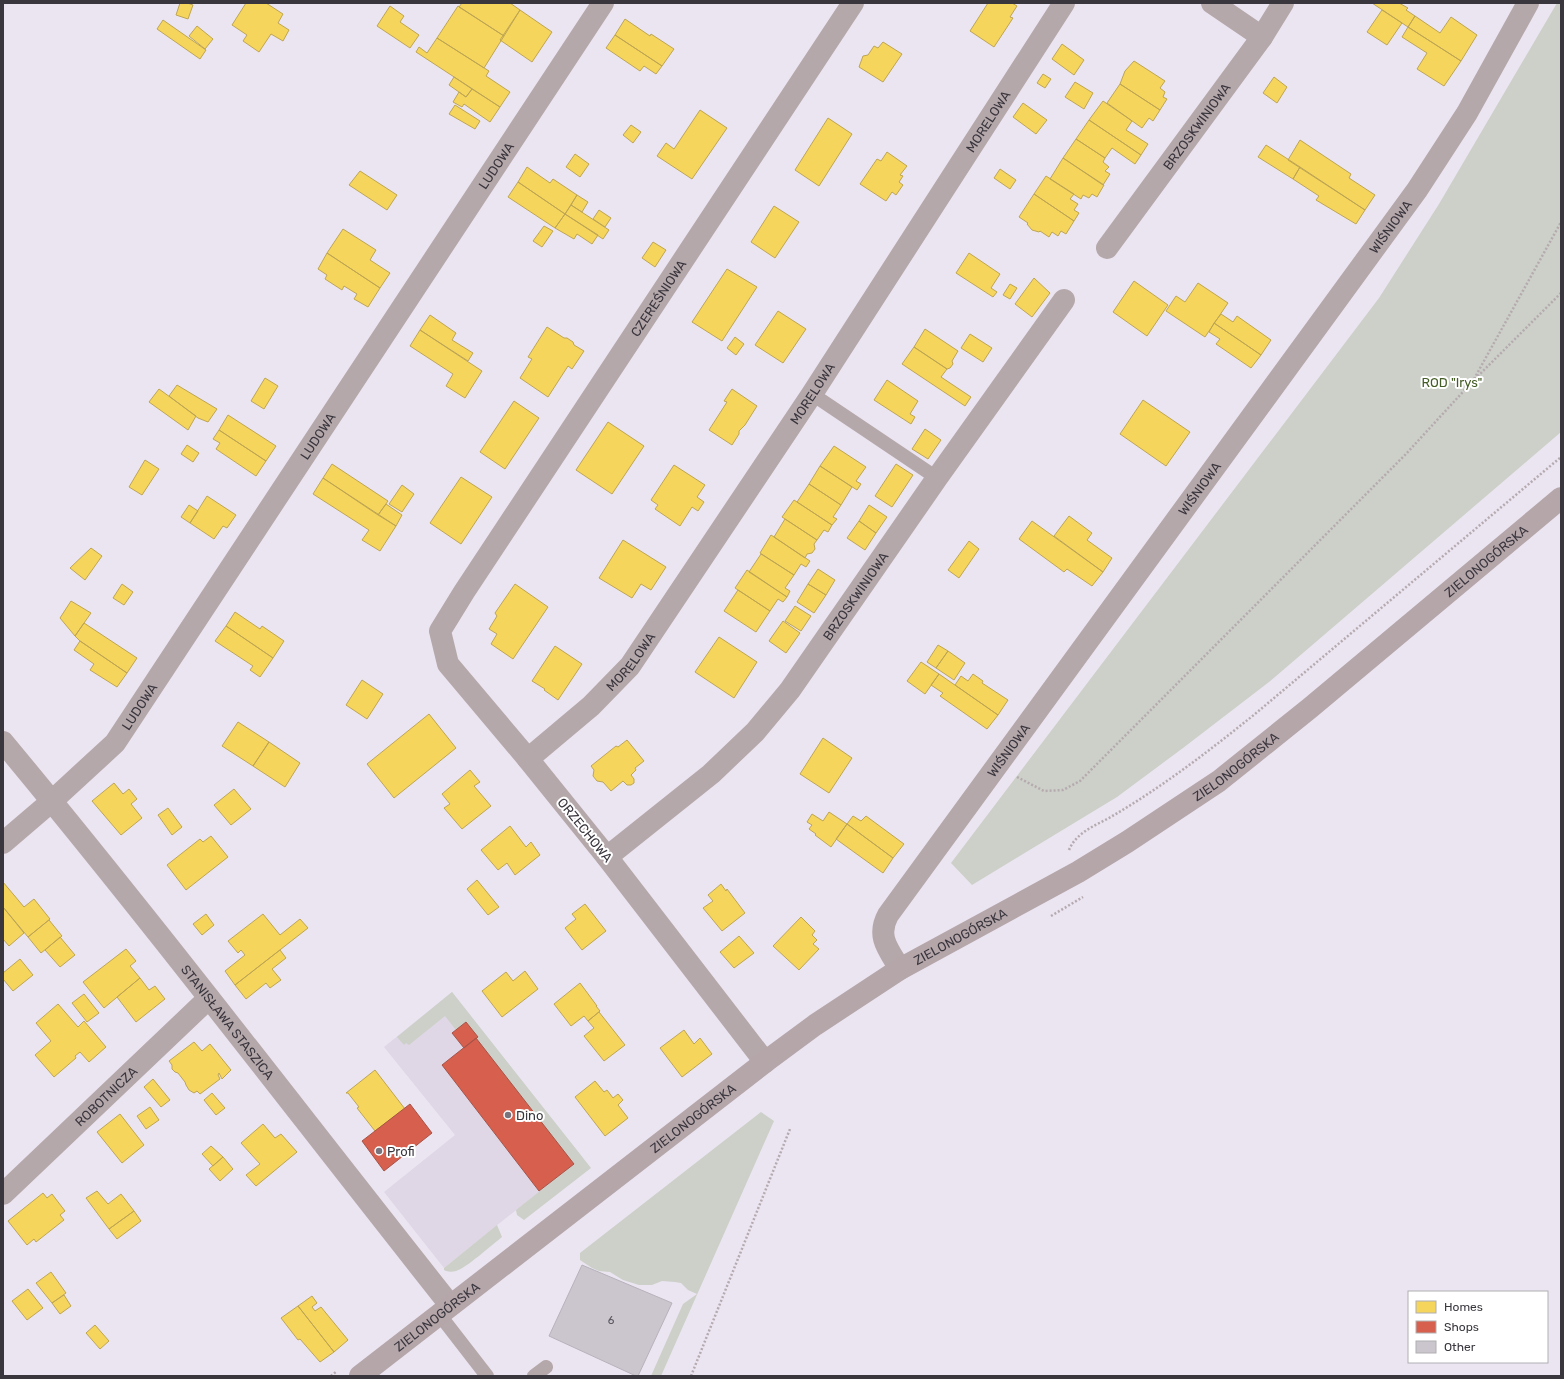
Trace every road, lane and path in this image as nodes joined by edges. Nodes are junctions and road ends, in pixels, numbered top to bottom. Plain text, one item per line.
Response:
1 (603, 3) edge
2 (853, 3) edge
3 (1064, 3) edge
4 (1212, 3) edge
5 (1283, 3) edge
6 (1528, 3) edge
7 (1262, 37) junction
8 (1561, 222) edge
9 (1107, 248) dead end
10 (1561, 293) edge
11 (1064, 300) dead end
12 (1472, 382) junction
13 (812, 394) junction
14 (1561, 456) edge
15 (937, 478) junction
16 (1561, 498) edge
17 (464, 592) joint
18 (3, 742) edge
19 (528, 759) junction
20 (1016, 777) dead end
21 (52, 801) junction
22 (1078, 836) dead end
23 (3, 843) edge
24 (607, 857) junction
25 (900, 969) junction
26 (209, 998) junction
27 (765, 1062) junction
28 (790, 1129) dead end
29 (3, 1194) edge
30 (444, 1310) junction
31 (546, 1367) dead end
32 (360, 1376) edge
33 (487, 1376) edge
34 (534, 1376) edge
35 (691, 1376) edge

1 - 21 street, LUDOWA
2 - 17 street, CZEREŚNIOWA
3 - 13 street, MORELOWA
4 - 7 street
5 - 7 street, BRZOSKWINIOWA
6 - 25 street, WIŚNIOWA
7 - 9 street, BRZOSKWINIOWA
8 - 12 path
10 - 12 path
11 - 15 street, BRZOSKWINIOWA
12 - 20 path
13 - 15 lane
13 - 19 street, MORELOWA
14 - 22 path
15 - 24 street, BRZOSKWINIOWA
16 - 25 street, ZIELONOGÓRSKA
17 - 19 street, ORZECHOWA
18 - 21 street, STANISŁAWA STASZICA
19 - 24 street, ORZECHOWA
21 - 23 street, LUDOWA
21 - 26 street, STANISŁAWA STASZICA
24 - 27 street, ORZECHOWA
25 - 27 street, ZIELONOGÓRSKA
26 - 29 street, ROBOTNICZA
26 - 30 street, STANISŁAWA STASZICA
27 - 30 street, ZIELONOGÓRSKA
28 - 35 path
30 - 32 street, ZIELONOGÓRSKA
30 - 33 lane
31 - 34 lane

